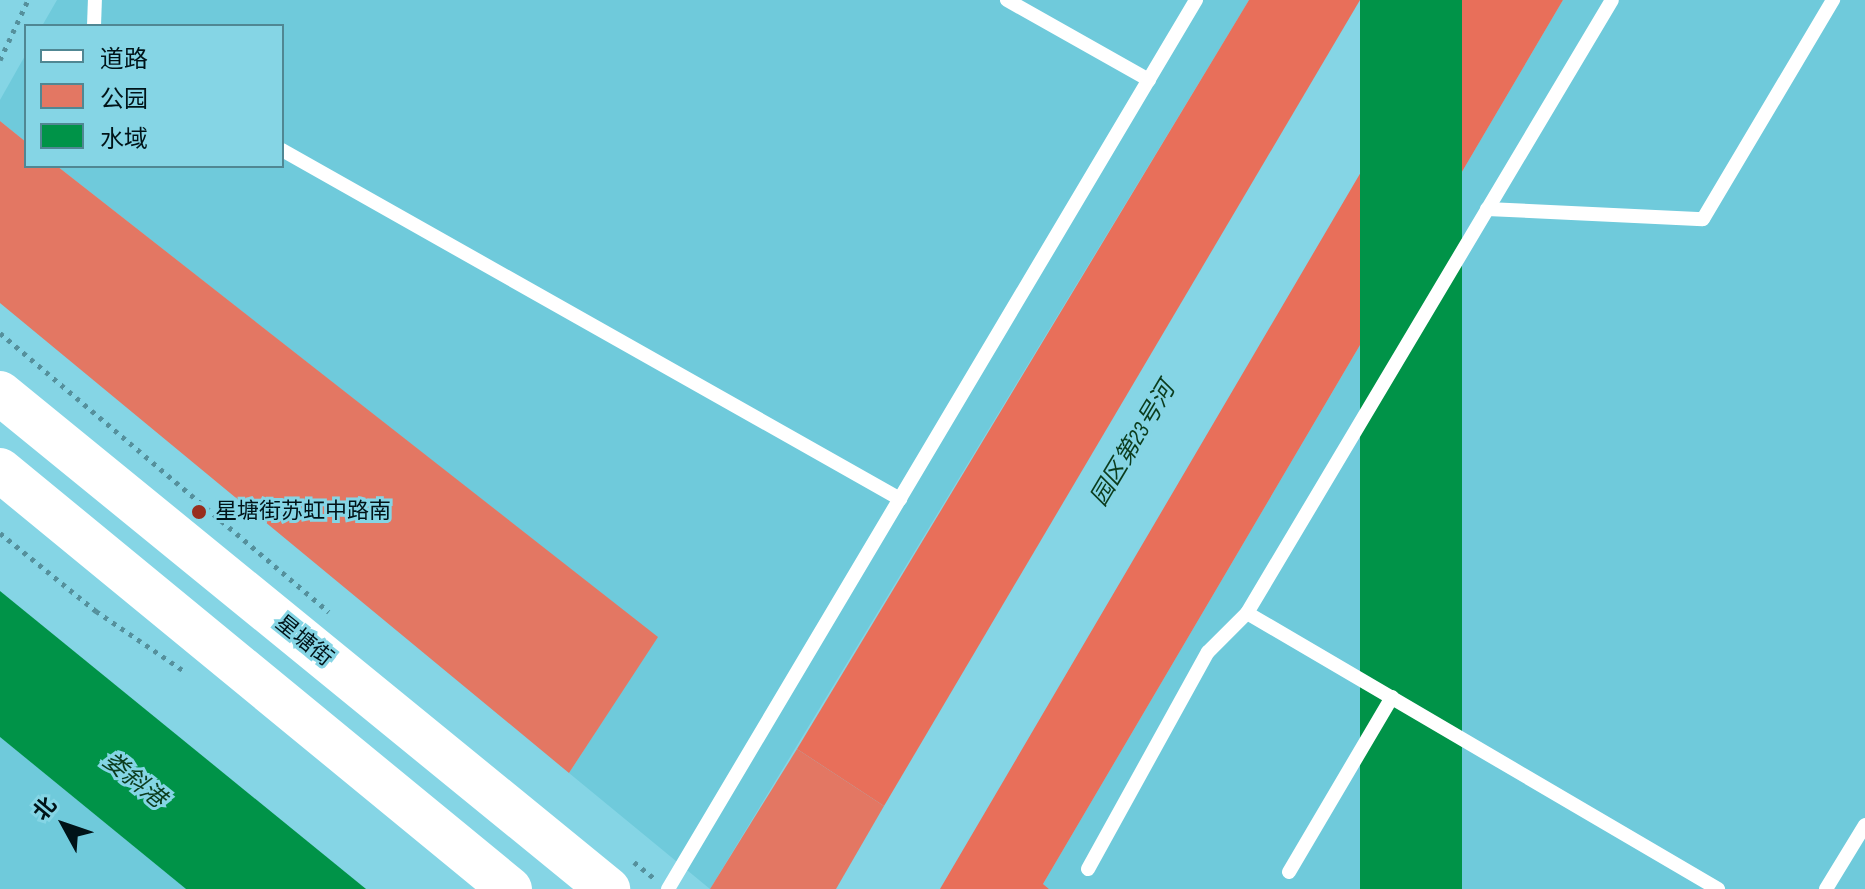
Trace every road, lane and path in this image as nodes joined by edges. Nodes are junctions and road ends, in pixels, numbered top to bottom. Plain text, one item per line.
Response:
1 (28, 0) edge
2 (95, 0) edge
3 (1007, 0) edge
4 (1196, 0) edge
5 (1612, 0) edge
6 (1833, 0) edge
7 (94, 24) edge
8 (0, 60) edge
9 (1149, 80) junction
10 (284, 151) edge
11 (1487, 209) junction
12 (0, 333) edge
13 (0, 393) edge
14 (0, 470) edge
15 (900, 499) junction
16 (0, 533) edge
17 (1247, 613) junction
18 (343, 625) dead end
19 (189, 674) dead end
20 (1392, 697) junction
21 (1865, 825) edge
22 (1088, 869) dead end
23 (1289, 872) dead end
24 (619, 874) edge
25 (510, 889) edge
26 (668, 889) edge
27 (1718, 889) edge
28 (1826, 889) edge

1 - 8 path
2 - 7 lane
3 - 9 lane
4 - 9 lane
5 - 11 lane
6 - 11 lane
9 - 15 lane
10 - 15 lane
11 - 17 lane
12 - 18 path
13 - 24 main road, 星塘街
14 - 25 main road
15 - 26 lane
16 - 19 path
17 - 20 lane
17 - 22 lane
20 - 23 lane
20 - 27 lane
21 - 28 lane
24 - 26 path

